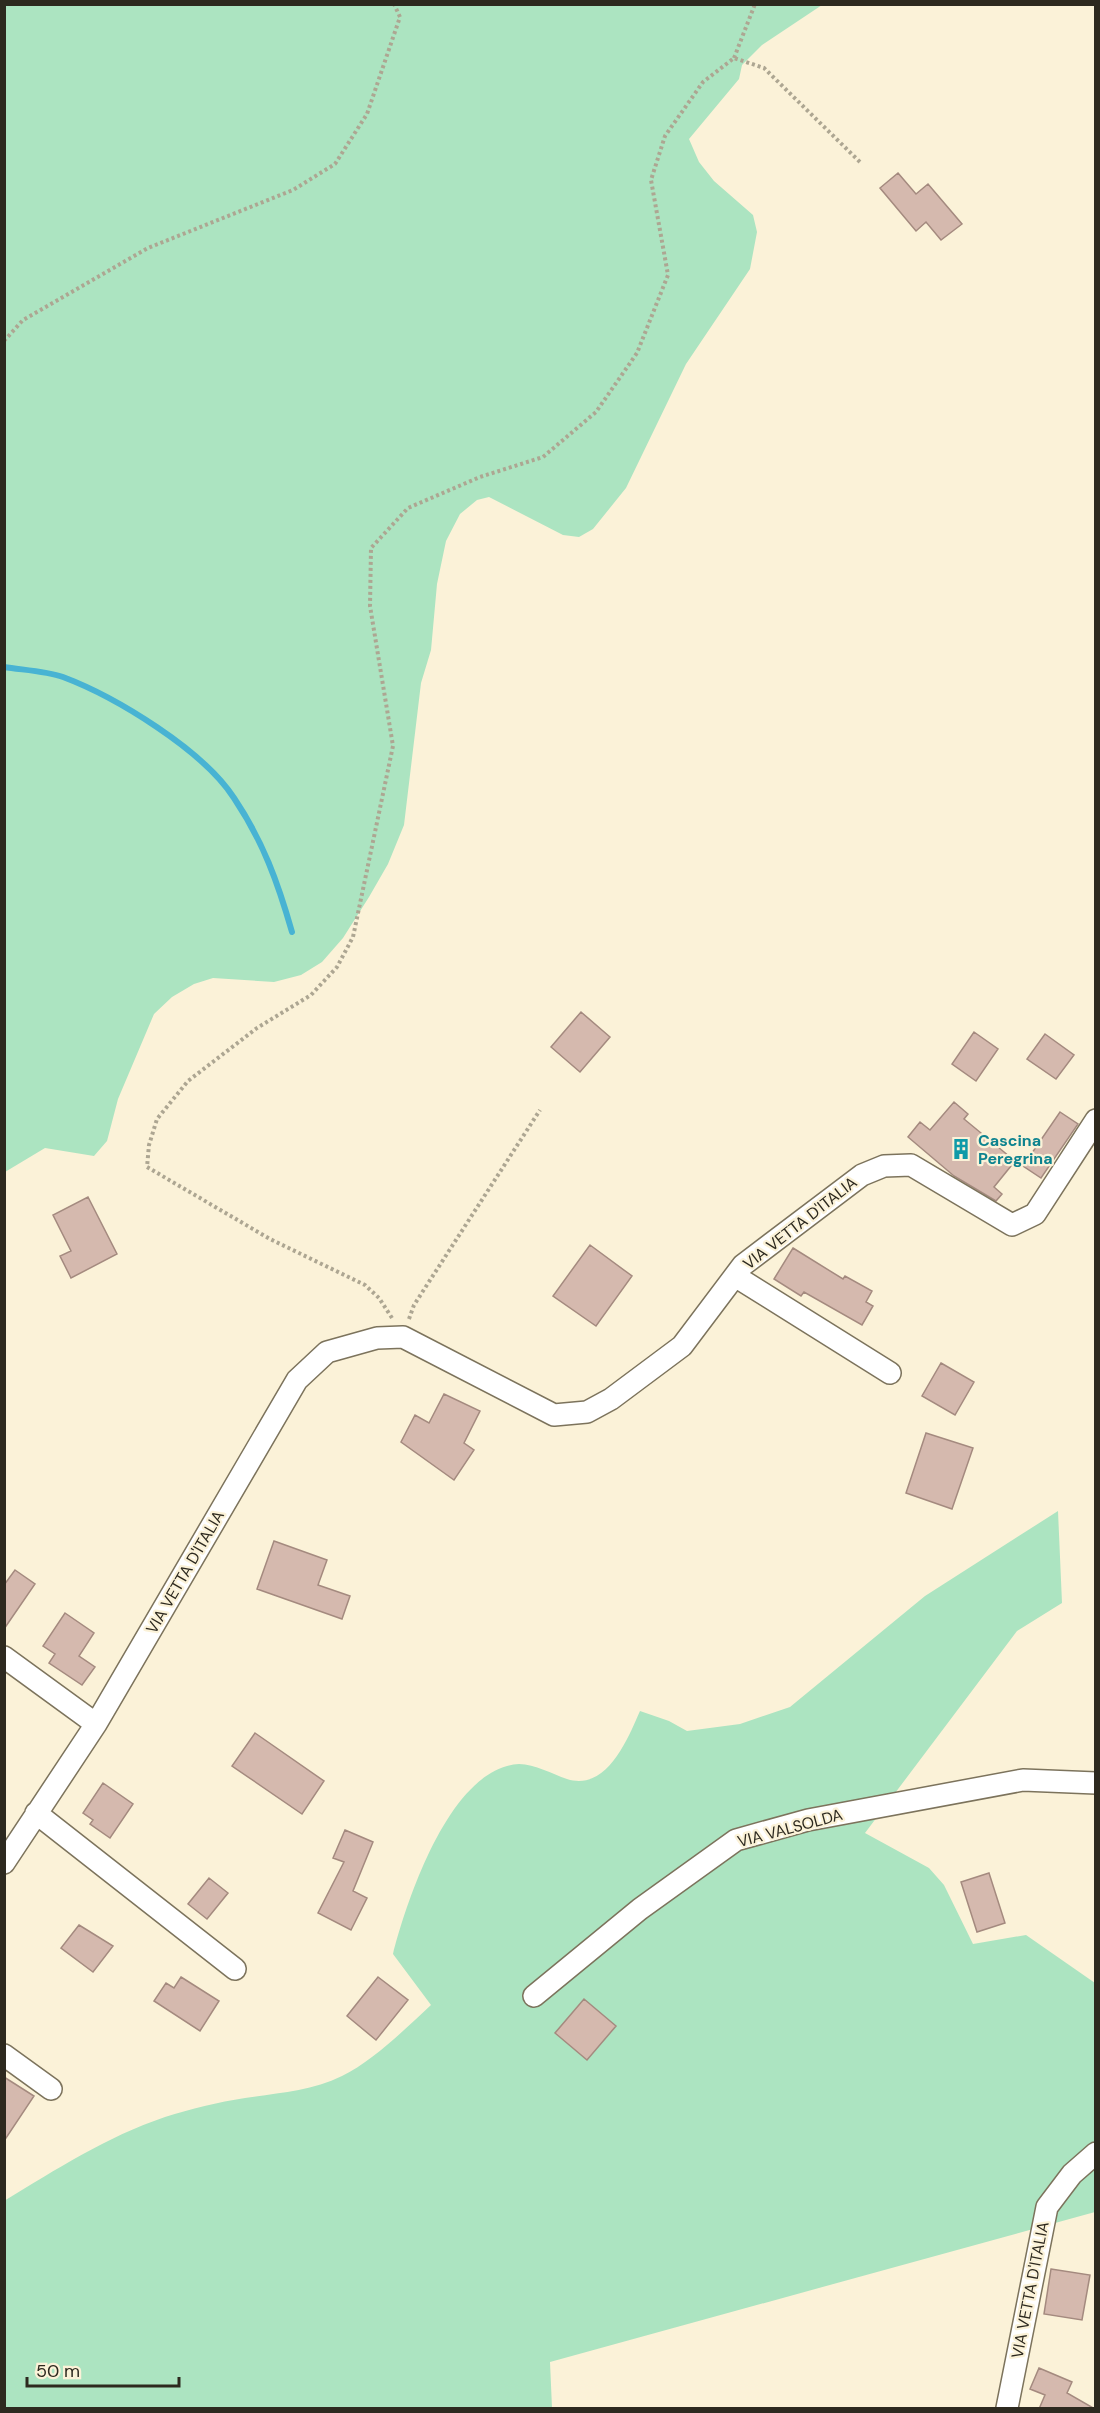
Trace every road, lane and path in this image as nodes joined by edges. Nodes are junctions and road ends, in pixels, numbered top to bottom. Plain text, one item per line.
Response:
1 (394, 4) edge
2 (755, 4) edge
3 (734, 58) junction
4 (862, 164) dead end
5 (4, 340) edge
6 (540, 1110) dead end
7 (1095, 1120) edge
8 (735, 1276) junction
9 (403, 1337) junction
10 (890, 1373) dead end
11 (4, 1657) edge
12 (96, 1724) junction
13 (1095, 1783) edge
14 (36, 1813) junction
15 (4, 1863) edge
16 (235, 1970) dead end
17 (534, 1996) dead end
18 (4, 2055) edge
19 (51, 2089) dead end
20 (1095, 2153) edge
21 (1007, 2409) edge

1 - 5 path
2 - 3 path
3 - 4 path
3 - 9 path
6 - 9 path
7 - 8 street, VIA VETTA D'ITALIA
8 - 9 street, VIA VETTA D'ITALIA
8 - 10 street
9 - 12 street, VIA VETTA D'ITALIA
11 - 12 street
12 - 14 street, VIA VETTA D'ITALIA
13 - 17 street, VIA VALSOLDA
14 - 15 street, VIA VETTA D'ITALIA
14 - 16 street
18 - 19 street
20 - 21 street, VIA VETTA D'ITALIA

